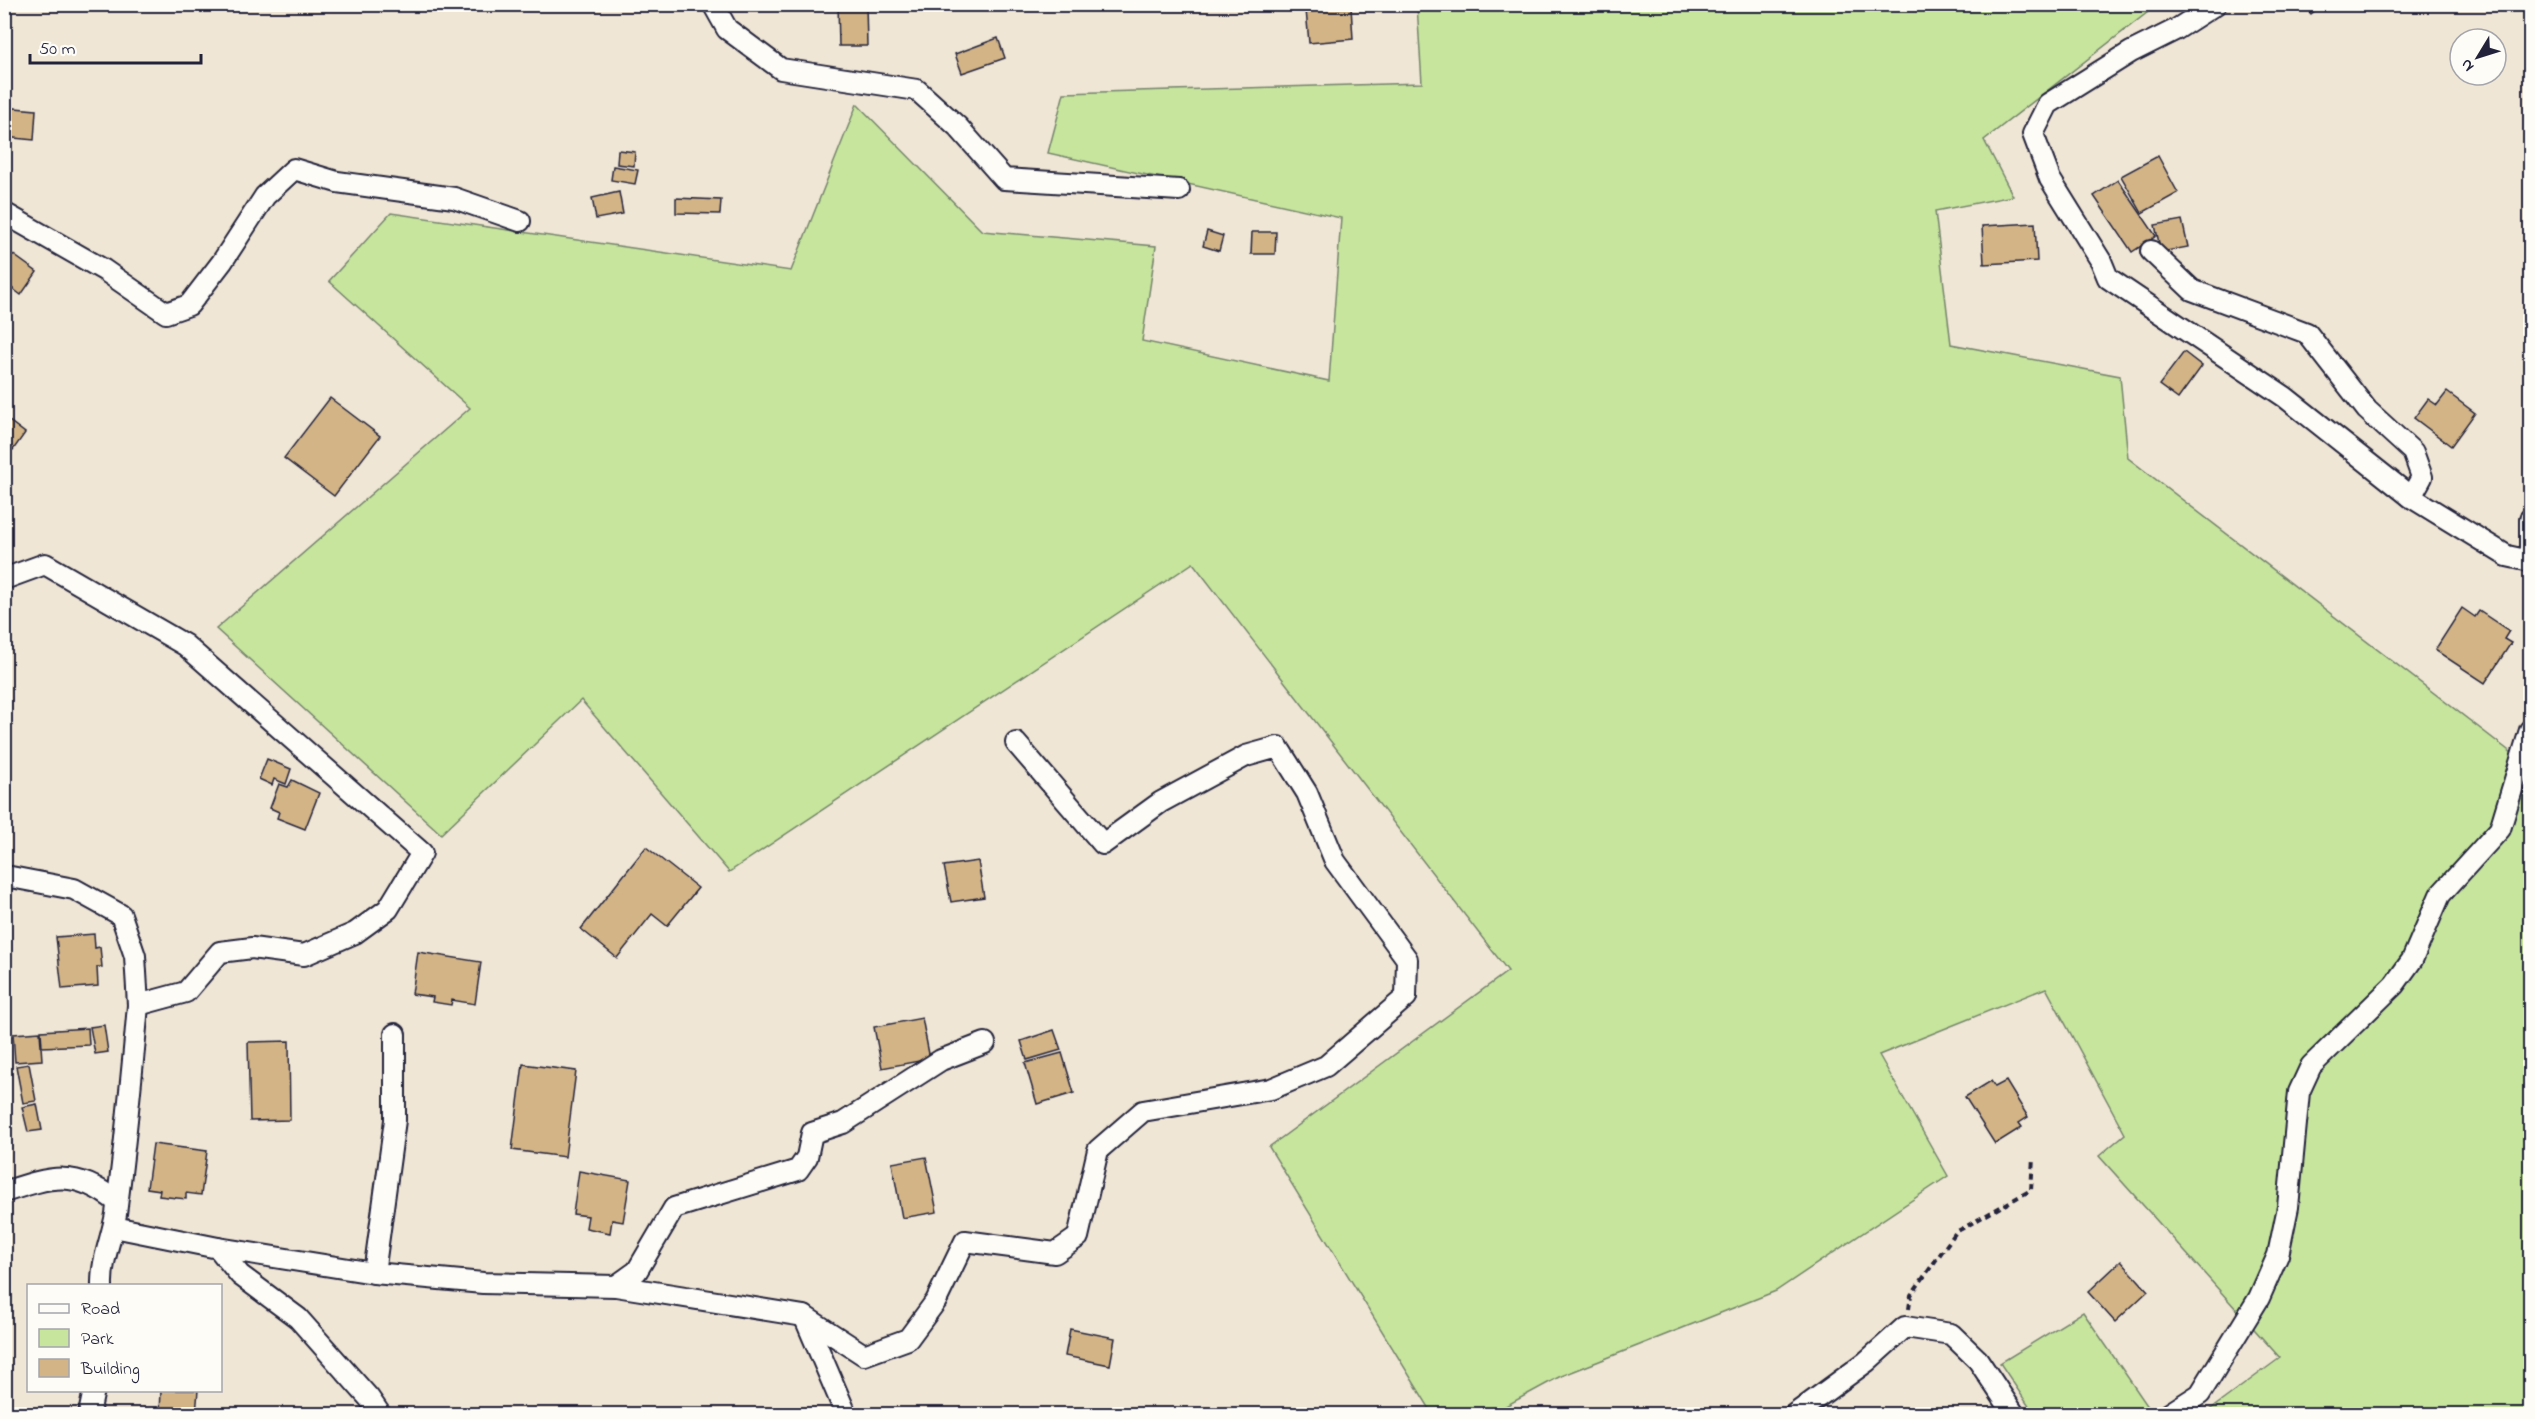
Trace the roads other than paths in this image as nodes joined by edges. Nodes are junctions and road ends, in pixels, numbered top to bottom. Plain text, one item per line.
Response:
1 (713, 4) edge
2 (2216, 4) edge
3 (1179, 190) dead end
4 (4, 213) edge
5 (520, 221) dead end
6 (2151, 251) dead end
7 (2411, 498) junction
8 (2530, 519) edge
9 (2530, 562) edge
10 (4, 579) edge
11 (2530, 730) edge
12 (1016, 742) dead end
13 (4, 880) edge
14 (138, 1005) junction
15 (395, 1034) dead end
16 (985, 1043) dead end
17 (4, 1192) edge
18 (117, 1202) junction
19 (114, 1227) junction
20 (218, 1248) junction
21 (374, 1273) junction
22 (102, 1284) edge
23 (616, 1286) junction
24 (804, 1316) junction
25 (94, 1392) edge
26 (89, 1414) edge
27 (380, 1414) edge
28 (846, 1414) edge
29 (1796, 1414) edge
30 (2014, 1414) edge
31 (2169, 1414) edge

1 - 3 street
2 - 7 street
4 - 5 street
6 - 7 street
7 - 9 street
8 - 9 street
10 - 14 street
11 - 31 street
12 - 24 street
13 - 14 street
14 - 18 street
15 - 21 street
16 - 23 street
17 - 18 street
18 - 19 street
19 - 20 street
19 - 22 street
20 - 21 street
20 - 27 street
21 - 23 street
23 - 24 street
24 - 28 street
25 - 26 street
29 - 30 street

